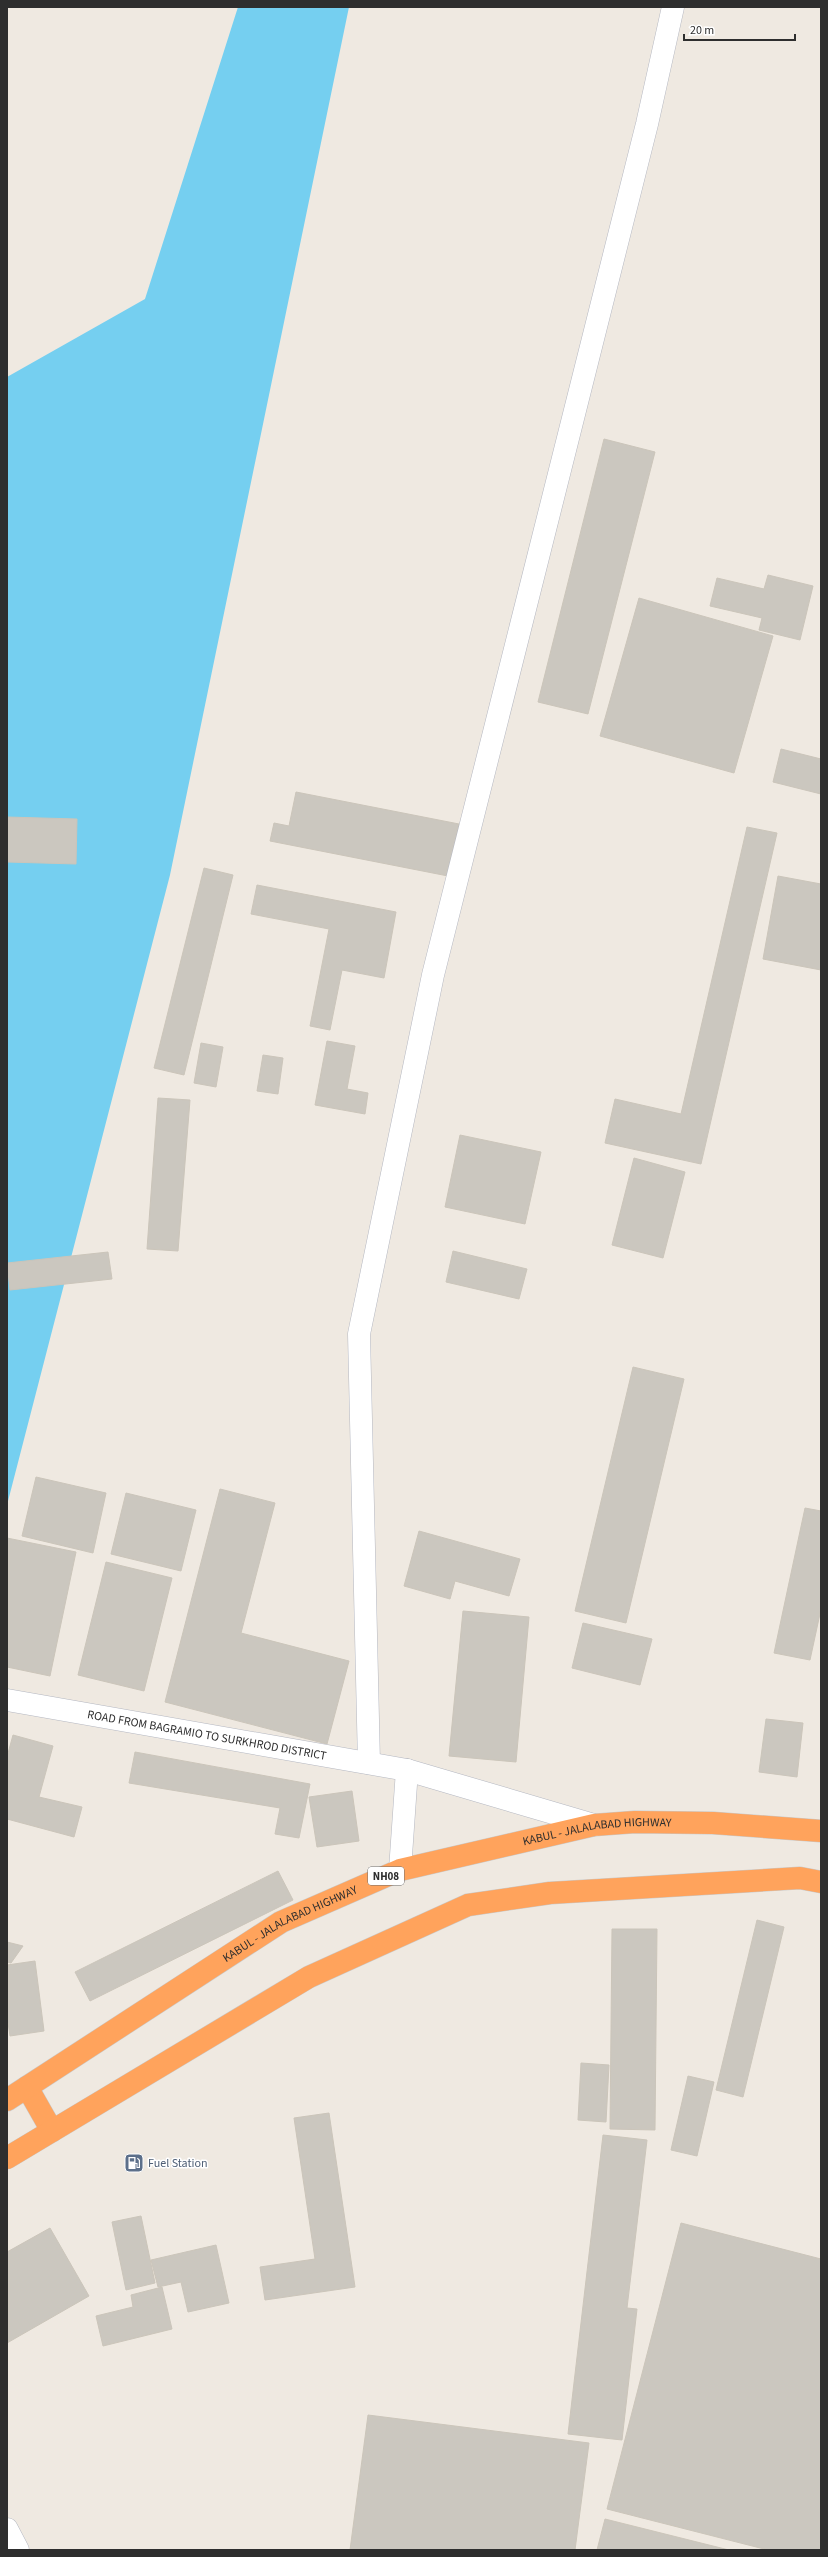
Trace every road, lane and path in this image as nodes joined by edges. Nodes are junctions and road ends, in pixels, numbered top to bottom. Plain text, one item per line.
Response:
1 (673, 7) edge
2 (7, 1700) edge
3 (369, 1763) junction
4 (407, 1770) junction
5 (594, 1825) junction
6 (821, 1831) edge
7 (400, 1870) junction
8 (821, 1882) edge
9 (27, 2088) junction
10 (7, 2100) edge
11 (52, 2130) junction
12 (7, 2158) edge
13 (7, 2529) edge
14 (18, 2550) edge

1 - 3 street
2 - 3 street, ROAD FROM BAGRAMIO TO SURKHROD DISTRICT
3 - 4 street, ROAD FROM BAGRAMIO TO SURKHROD DISTRICT
4 - 5 street, ROAD FROM BAGRAMIO TO SURKHROD DISTRICT
4 - 7 street
5 - 6 highway, KABUL - JALALABAD HIGHWAY / NH08
5 - 7 highway, KABUL - JALALABAD HIGHWAY / NH08
7 - 9 highway, KABUL - JALALABAD HIGHWAY / NH08
8 - 11 highway
9 - 10 highway, KABUL - JALALABAD HIGHWAY / NH08
9 - 11 highway
11 - 12 highway
13 - 14 street

